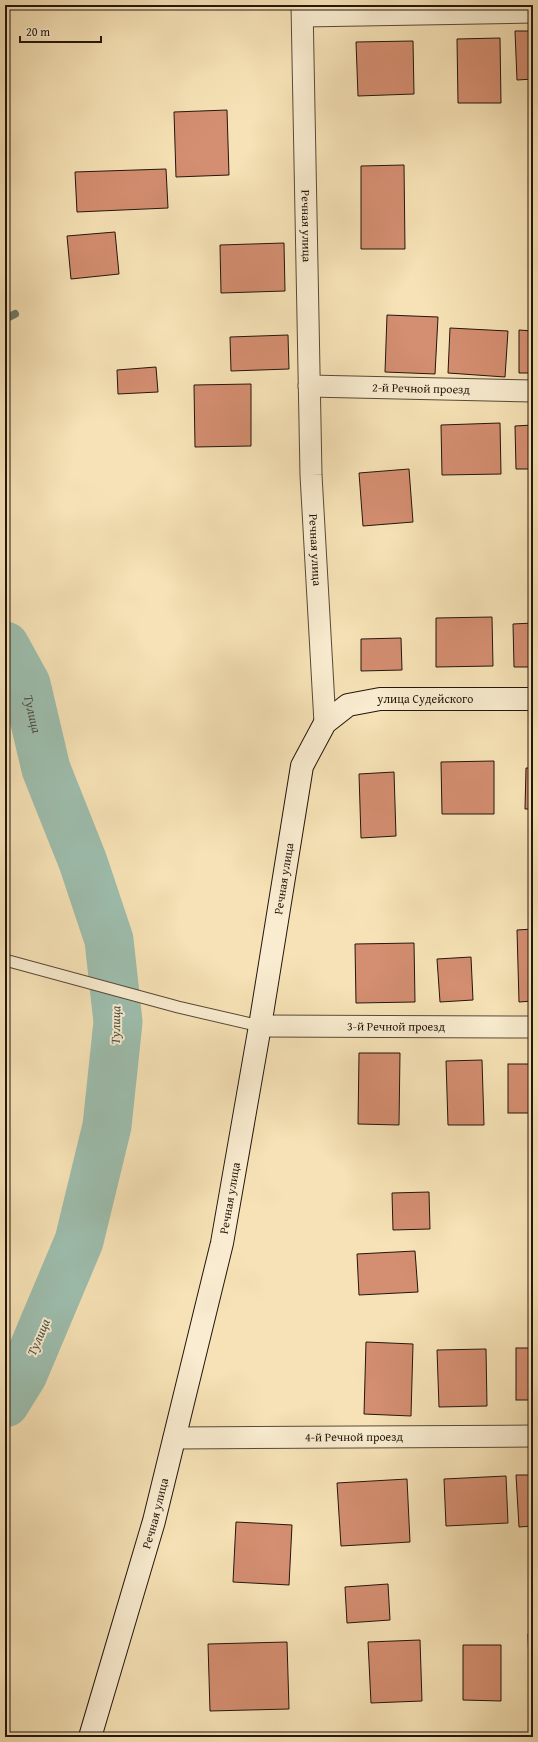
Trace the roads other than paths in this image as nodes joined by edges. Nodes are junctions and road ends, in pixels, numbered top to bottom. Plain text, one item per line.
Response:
1 (303, 10) edge
2 (533, 12) edge
3 (309, 386) junction
4 (533, 391) edge
5 (533, 699) edge
6 (325, 724) junction
7 (5, 960) edge
8 (260, 1026) junction
9 (533, 1027) edge
10 (533, 1436) edge
11 (174, 1438) junction
12 (90, 1737) edge

1 - 2 street
1 - 3 street, Речная улица
3 - 4 street, 2-й Речной проезд
3 - 6 street, Речная улица
5 - 6 street, улица Судейского
6 - 8 street, Речная улица
7 - 8 lane
8 - 9 street, 3-й Речной проезд
8 - 11 street, Речная улица
10 - 11 street, 4-й Речной проезд
11 - 12 street, Речная улица

